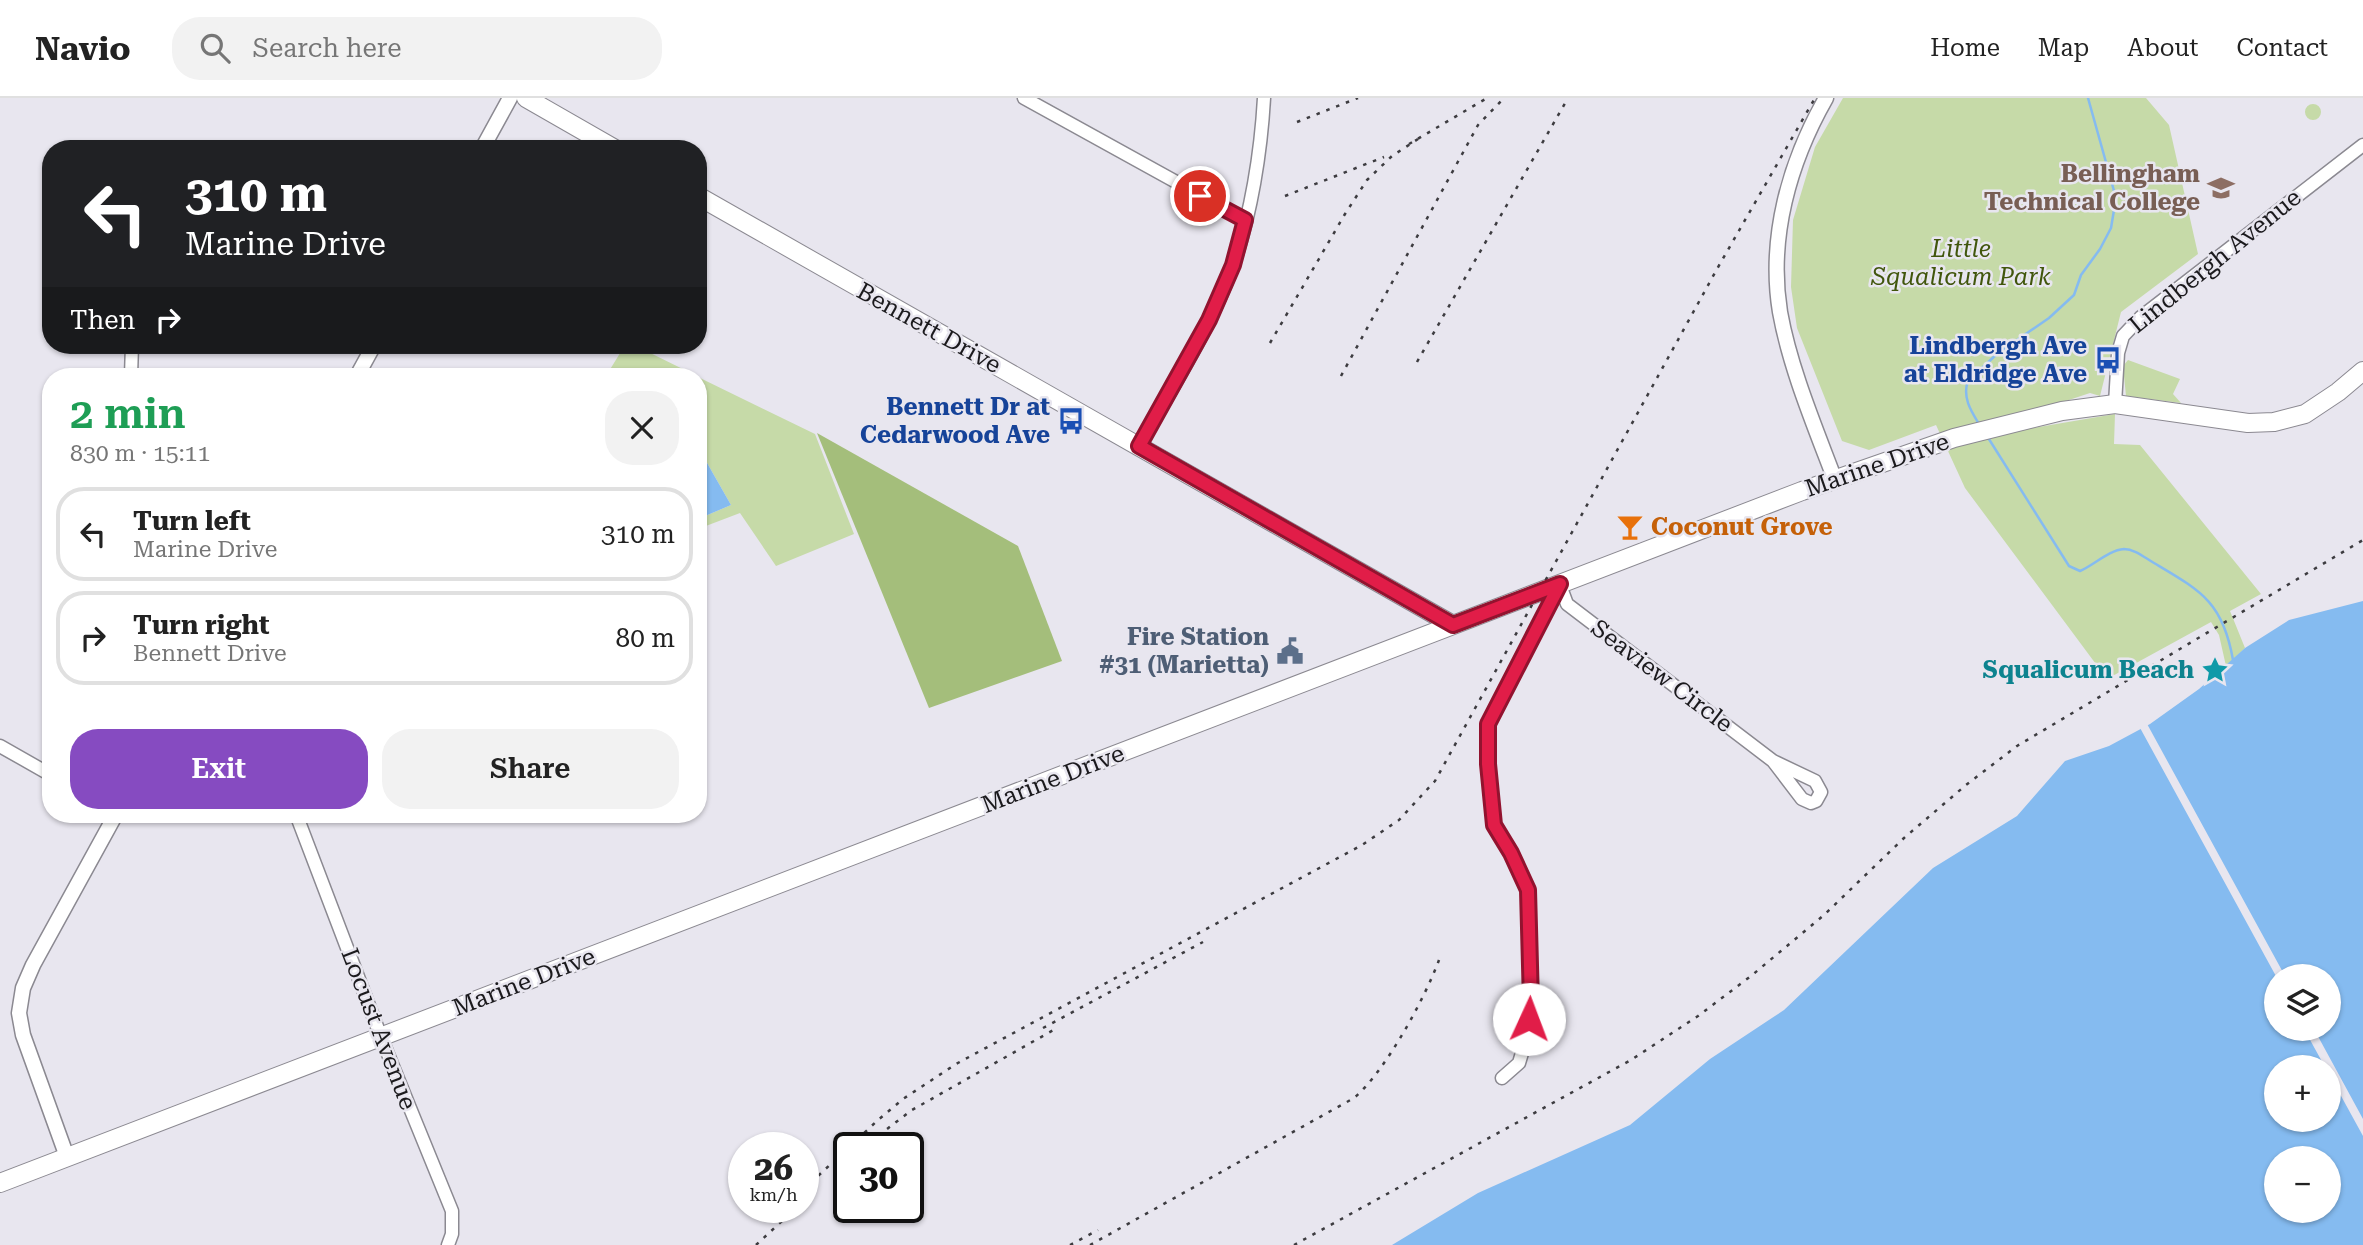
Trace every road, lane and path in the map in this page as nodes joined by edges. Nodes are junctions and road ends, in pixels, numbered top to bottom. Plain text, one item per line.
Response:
1 (510, 98) edge
2 (526, 98) edge
3 (1024, 98) edge
4 (1264, 98) edge
5 (1826, 98) edge
6 (487, 140) edge
7 (599, 140) edge
8 (2363, 145) edge
9 (707, 202) edge
10 (1245, 220) junction
11 (2363, 371) edge
12 (2115, 404) junction
13 (1139, 446) junction
14 (1835, 480) junction
15 (1560, 584) junction
16 (1453, 625) junction
17 (0, 747) edge
18 (1773, 761) dead end
19 (42, 770) edge
20 (111, 823) edge
21 (299, 823) edge
22 (381, 1037) junction
23 (1502, 1078) dead end
24 (67, 1157) junction
25 (0, 1183) edge
26 (448, 1245) edge

1 - 6 street
2 - 7 main road
3 - 10 street
4 - 10 street
5 - 14 street
8 - 12 street, Lindbergh Avenue
9 - 13 main road, Bennett Drive
10 - 13 street
11 - 12 main road, Marine Drive
12 - 14 main road, Marine Drive
13 - 16 main road, Bennett Drive
14 - 15 main road, Marine Drive
15 - 16 main road, Marine Drive
15 - 18 street, Seaview Circle
15 - 23 street
16 - 22 main road, Marine Drive
17 - 19 street
20 - 24 street
21 - 22 street, Locust Avenue
22 - 24 main road, Marine Drive
22 - 26 street, Locust Avenue
24 - 25 main road, Marine Drive

